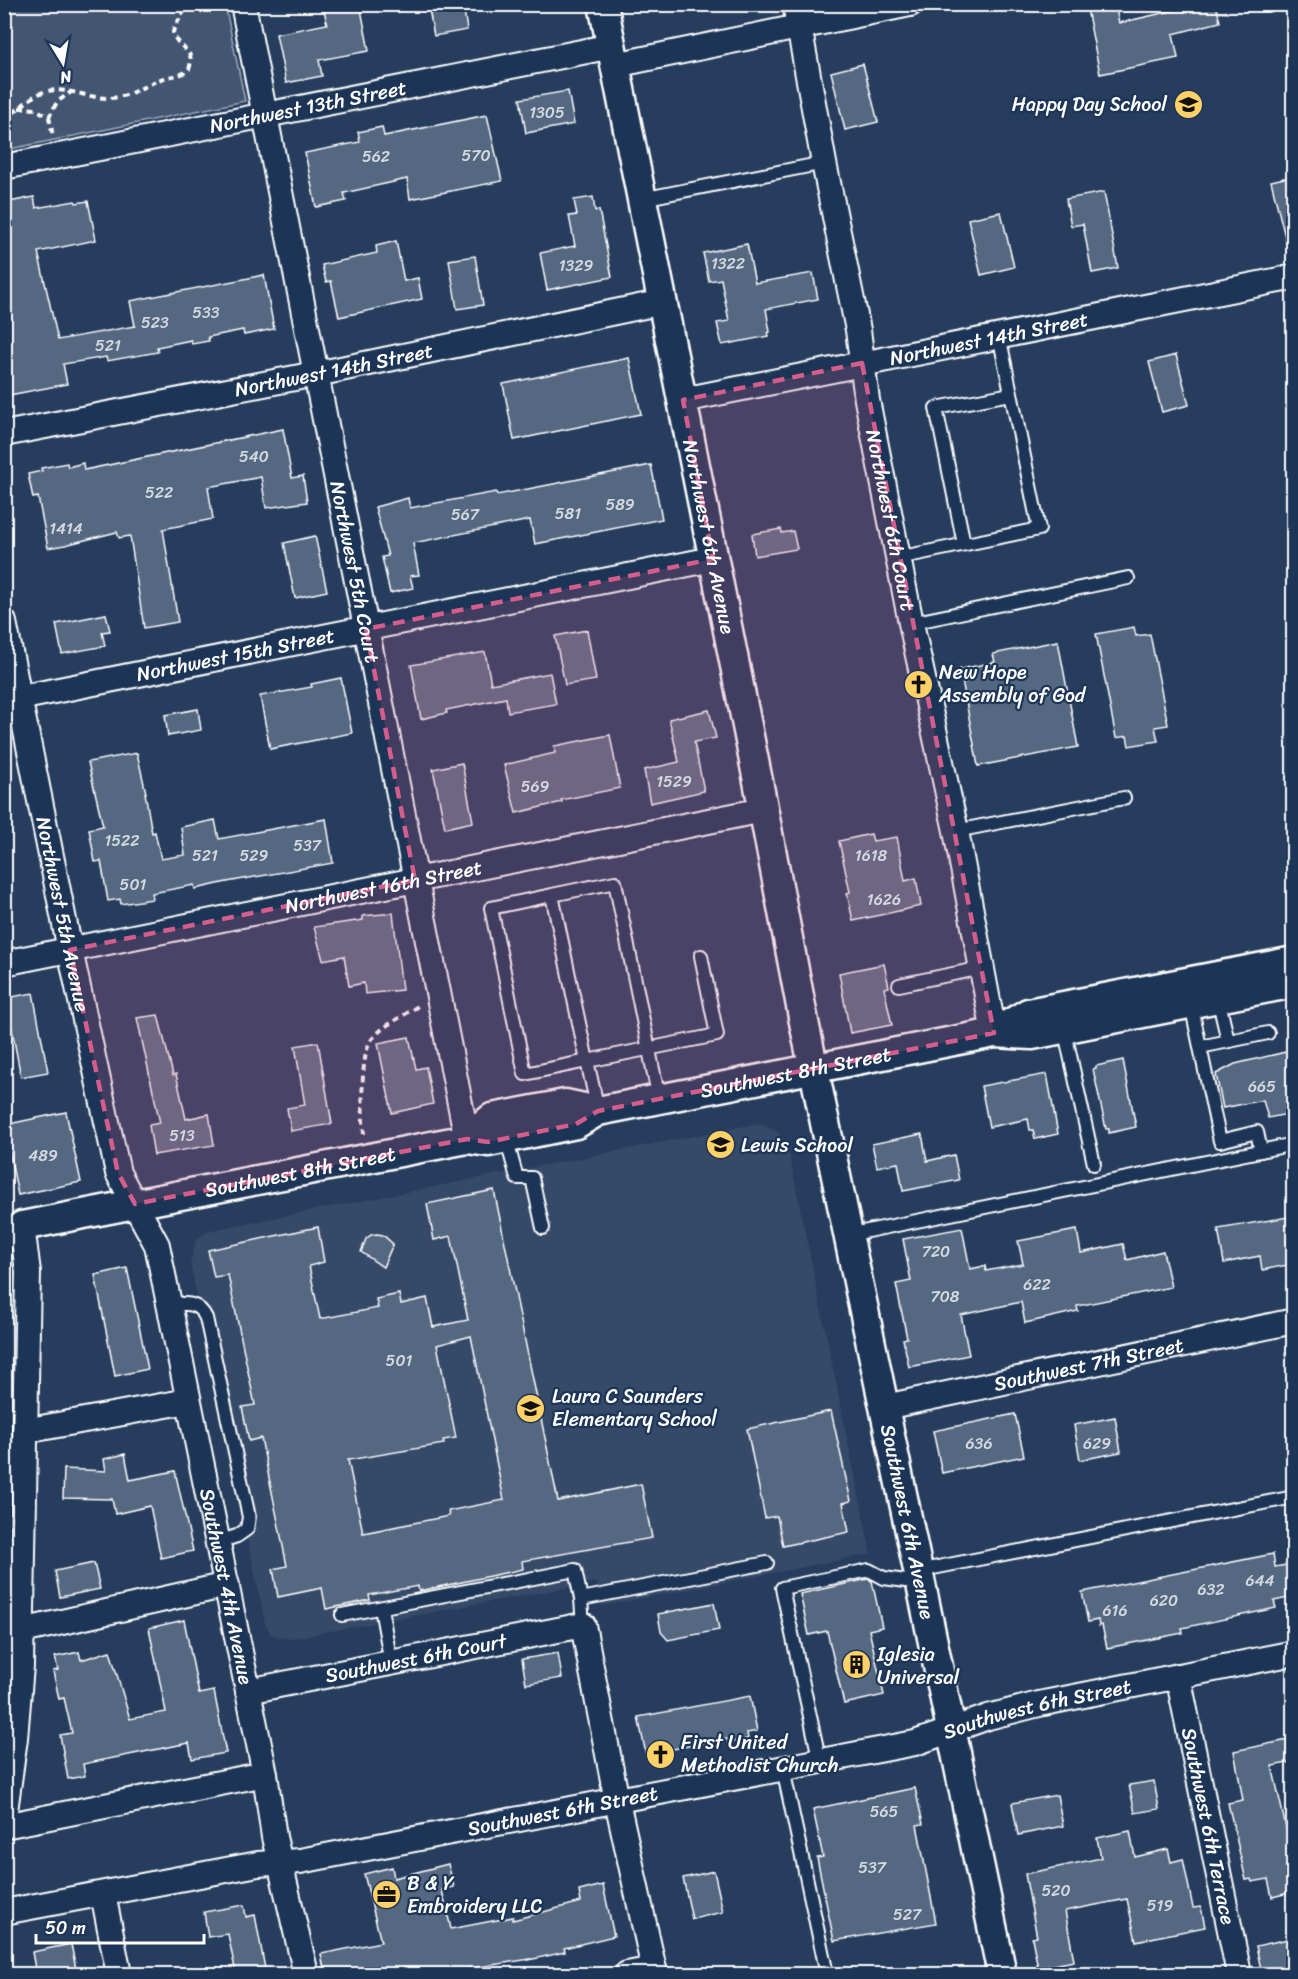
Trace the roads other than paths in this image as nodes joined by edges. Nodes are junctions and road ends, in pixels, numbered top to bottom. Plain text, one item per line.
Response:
1 (243, 4) edge
2 (603, 4) edge
3 (910, 4) edge
4 (797, 16) edge
5 (613, 56) junction
6 (265, 115) junction
7 (824, 163) junction
8 (4, 167) edge
9 (642, 199) junction
10 (1293, 277) edge
11 (663, 302) junction
12 (999, 335) junction
13 (862, 363) junction
14 (316, 374) junction
15 (1011, 394) junction
16 (683, 399) junction
17 (4, 434) edge
18 (964, 544) junction
19 (898, 558) junction
20 (712, 559) junction
21 (1128, 578) dead end
22 (4, 622) edge
23 (911, 622) junction
24 (366, 629) junction
25 (12, 699) edge
26 (1124, 798) dead end
27 (763, 810) junction
28 (956, 831) junction
29 (415, 880) junction
30 (552, 895) junction
31 (70, 950) junction
32 (701, 956) dead end
33 (1293, 961) edge
34 (4, 963) edge
35 (982, 968) junction
36 (1293, 983) edge
37 (899, 985) dead end
38 (1205, 1001) junction
39 (1064, 1029) junction
40 (994, 1033) junction
41 (1268, 1033) dead end
42 (1228, 1041) junction
43 (1200, 1047) junction
44 (649, 1049) junction
45 (587, 1061) junction
46 (814, 1069) junction
47 (659, 1099) junction
48 (598, 1111) junction
49 (506, 1138) junction
50 (467, 1139) junction
51 (1293, 1144) edge
52 (1262, 1151) junction
53 (1094, 1164) dead end
54 (135, 1204) junction
55 (10, 1228) edge
56 (543, 1228) dead end
57 (847, 1235) junction
58 (168, 1304) junction
59 (1293, 1321) edge
60 (188, 1401) junction
61 (885, 1407) junction
62 (25, 1431) junction
63 (1293, 1497) edge
64 (218, 1542) junction
65 (767, 1563) dead end
66 (919, 1577) junction
67 (227, 1585) junction
68 (581, 1599) junction
69 (381, 1608) junction
70 (342, 1616) dead end
71 (583, 1625) junction
72 (22, 1631) junction
73 (1293, 1653) edge
74 (391, 1663) junction
75 (1178, 1676) junction
76 (248, 1691) junction
77 (951, 1730) junction
78 (820, 1762) junction
79 (783, 1769) junction
80 (265, 1774) junction
81 (617, 1801) junction
82 (4, 1818) edge
83 (4, 1826) edge
84 (280, 1862) junction
85 (103, 1894) junction
86 (4, 1912) edge
87 (654, 1972) edge
88 (118, 1974) edge
89 (306, 1974) edge
90 (627, 1974) edge
91 (827, 1974) edge
92 (1002, 1974) edge
93 (1239, 1974) edge

1 - 6 street, Northwest 5th Court
2 - 5 street, Northwest 6th Avenue
3 - 4 street, Northwest 13th Street
4 - 5 street, Northwest 13th Street
4 - 7 street, Northwest 6th Court
5 - 6 street, Northwest 13th Street
5 - 9 street, Northwest 6th Avenue
6 - 8 street, Northwest 13th Street
6 - 14 street, Northwest 5th Court
7 - 9 lane
7 - 13 street, Northwest 6th Court
9 - 11 street, Northwest 6th Avenue
10 - 12 street, Northwest 14th Street
11 - 14 street, Northwest 14th Street
11 - 16 street, Northwest 6th Avenue
12 - 13 street, Northwest 14th Street
12 - 15 lane
13 - 16 street, Northwest 14th Street
13 - 19 street, Northwest 6th Court
14 - 17 street, Northwest 14th Street
14 - 24 street, Northwest 5th Court
15 - 18 lane
15 - 18 lane
16 - 20 street, Northwest 6th Avenue
18 - 19 lane
19 - 23 street, Northwest 6th Court
20 - 24 street, Northwest 15th Street
20 - 27 street, Northwest 6th Avenue
21 - 23 lane
22 - 25 street, Northwest 5th Avenue
23 - 28 street, Northwest 6th Court
24 - 25 street, Northwest 15th Street
24 - 29 street, Northwest 5th Court
25 - 31 street, Northwest 5th Avenue
26 - 28 lane
27 - 29 street, Northwest 16th Street
27 - 46 street, Northwest 6th Avenue
28 - 35 street, Northwest 6th Court
29 - 31 street, Northwest 16th Street
29 - 50 street, Northwest 5th Court
30 - 44 lane
30 - 45 lane
30 - 45 lane
31 - 34 street, Northwest 16th Street
31 - 54 street, Northwest 5th Avenue
32 - 44 lane
33 - 40 street, Southwest 8th Street
35 - 37 lane
35 - 40 street, Northwest 6th Court
36 - 38 street, Southwest 8th Street
38 - 39 street, Southwest 8th Street
38 - 42 lane
38 - 43 lane
39 - 40 street, Southwest 8th Street
39 - 53 lane
40 - 46 street, Southwest 8th Street
41 - 42 lane
42 - 43 lane
43 - 52 lane
44 - 45 lane
44 - 47 lane
45 - 48 lane
46 - 47 street, Southwest 8th Street
46 - 57 street, Southwest 6th Avenue
47 - 48 street, Southwest 8th Street
48 - 49 street, Southwest 8th Street
48 - 50 street, Southwest 8th Street
49 - 50 street, Southwest 8th Street
49 - 56 lane
50 - 54 street, Southwest 8th Street
51 - 52 lane
52 - 57 lane
54 - 55 street, Southwest 8th Street
54 - 58 street, Southwest 4th Avenue
55 - 62 street
57 - 61 street, Southwest 6th Avenue
58 - 60 street, Southwest 4th Avenue
58 - 64 lane
59 - 61 street, Southwest 7th Street
60 - 62 street
60 - 64 street, Southwest 4th Avenue
61 - 66 street, Southwest 6th Avenue
62 - 72 street
63 - 66 lane
64 - 67 street, Southwest 4th Avenue
65 - 68 lane
66 - 77 street, Southwest 6th Avenue
66 - 78 lane
67 - 72 street
67 - 76 street, Southwest 4th Avenue
68 - 69 lane
68 - 71 lane
69 - 70 lane
69 - 74 lane
71 - 74 street, Southwest 6th Court
71 - 81 street
72 - 82 street
73 - 75 street, Southwest 6th Street
74 - 76 street, Southwest 6th Court
75 - 77 street, Southwest 6th Street
75 - 93 street, Southwest 6th Terrace
76 - 80 street, Southwest 4th Avenue
77 - 78 street, Southwest 6th Street
77 - 92 street, Southwest 6th Avenue
78 - 79 street, Southwest 6th Street
79 - 81 street, Southwest 6th Street
79 - 91 lane
80 - 83 street
80 - 84 street, Southwest 4th Avenue
81 - 84 street, Southwest 6th Street
81 - 87 street
84 - 85 street, Southwest 6th Street
84 - 89 street, Southwest 4th Avenue
85 - 86 street, Southwest 6th Street
85 - 88 street
87 - 90 street

